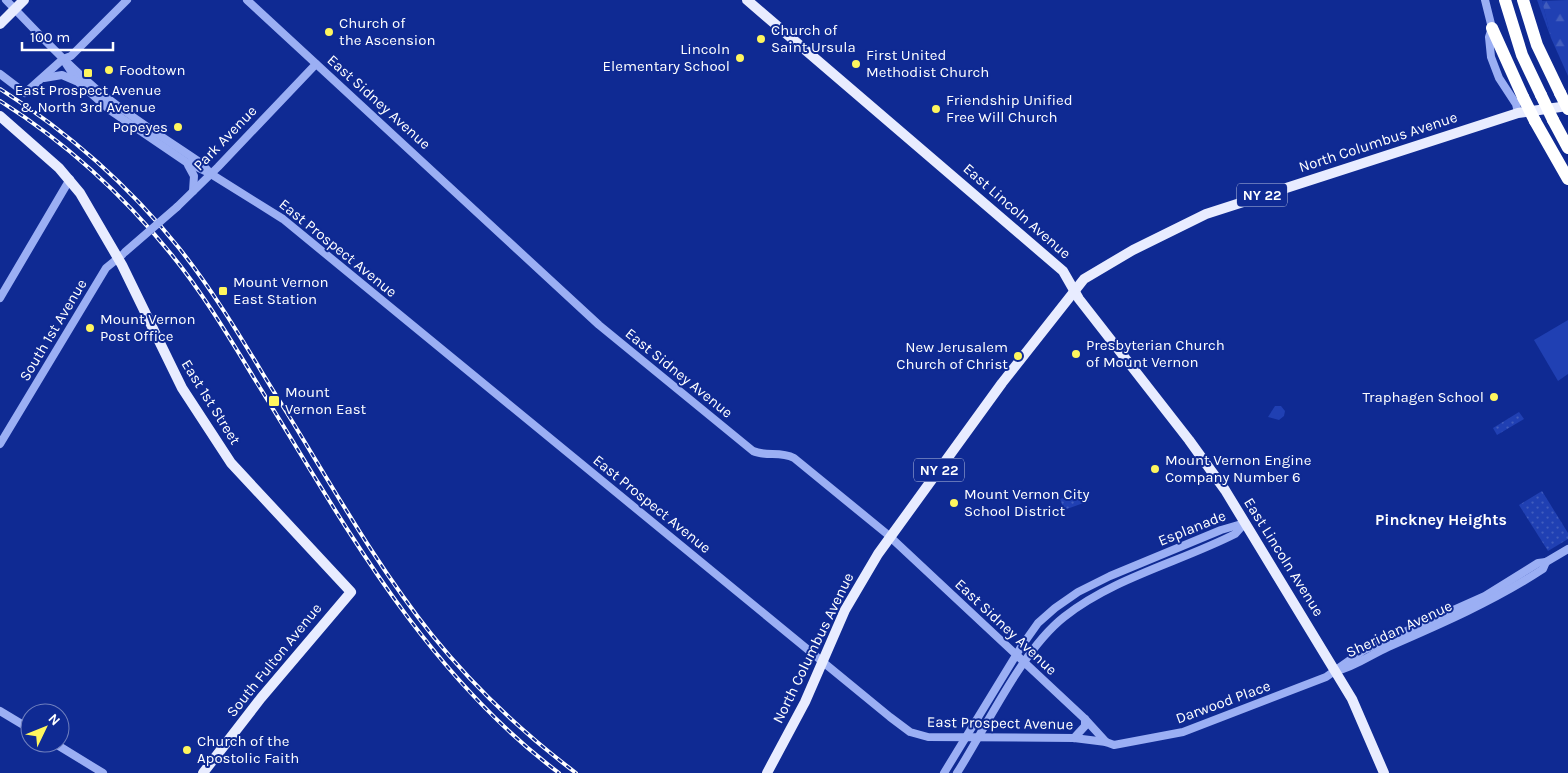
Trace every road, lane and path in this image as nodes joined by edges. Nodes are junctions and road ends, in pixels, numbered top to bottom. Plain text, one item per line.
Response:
1 (6, 0) edge
2 (24, 0) edge
3 (127, 0) edge
4 (247, 0) edge
5 (747, 0) edge
6 (1485, 0) edge
7 (1505, 0) edge
8 (1522, 0) edge
9 (1528, 0) edge
10 (15, 9) junction
11 (1528, 19) junction
12 (0, 24) edge
13 (1492, 28) junction
14 (63, 59) junction
15 (316, 64) junction
16 (0, 74) edge
17 (42, 78) junction
18 (78, 82) junction
19 (1568, 108) edge
20 (1518, 113) junction
21 (0, 116) edge
22 (1568, 148) edge
23 (186, 162) junction
24 (211, 174) junction
25 (70, 179) junction
26 (1568, 179) edge
27 (193, 191) junction
28 (152, 228) joint
29 (122, 255) junction
30 (1074, 290) junction
31 (0, 298) edge
32 (0, 444) edge
33 (1245, 523) junction
34 (890, 537) junction
35 (1568, 549) edge
36 (351, 592) joint
37 (1016, 654) junction
38 (822, 661) junction
39 (1024, 662) junction
40 (1336, 671) junction
41 (0, 710) edge
42 (1085, 718) junction
43 (20, 723) edge
44 (967, 738) junction
45 (979, 738) junction
46 (1074, 738) junction
47 (1106, 742) junction
48 (1114, 745) joint
49 (70, 753) edge
50 (103, 773) edge
51 (203, 773) edge
52 (767, 773) edge
53 (944, 773) edge
54 (957, 773) edge
55 (1384, 773) edge

1 - 10 street, East Prospect Avenue
2 - 10 main road
3 - 14 street
4 - 15 street, East Sidney Avenue
5 - 30 main road, East Lincoln Avenue
6 - 13 street
7 - 22 highway, bridge
8 - 11 highway
9 - 11 highway
10 - 12 main road
10 - 14 street, East Prospect Avenue
11 - 19 highway, bridge
13 - 20 street
13 - 26 highway, bridge
14 - 17 street
14 - 18 street, East Prospect Avenue
14 - 24 street, East Prospect Avenue
15 - 24 street, Park Avenue
15 - 34 street, East Sidney Avenue
16 - 17 street
17 - 18 street
18 - 23 street, East Prospect Avenue
19 - 20 main road, North Columbus Avenue / NY 22
20 - 30 main road, North Columbus Avenue / NY 22
21 - 25 main road, East 1st Street
23 - 24 street, East Prospect Avenue
23 - 27 street
24 - 27 street, Park Avenue
24 - 38 street, East Prospect Avenue
25 - 29 main road, East 1st Street
25 - 31 street
27 - 28 street, Park Avenue, bridge
28 - 29 street, South 1st Avenue, bridge
29 - 32 street, South 1st Avenue
29 - 36 main road, East 1st Street
30 - 33 main road, East Lincoln Avenue
30 - 34 main road, North Columbus Avenue / NY 22
33 - 37 street, Esplanade
33 - 39 street, Esplanade
33 - 40 main road, East Lincoln Avenue
34 - 37 street, East Sidney Avenue
34 - 38 main road, North Columbus Avenue / NY 22
35 - 40 street, Sheridan Avenue
36 - 51 main road, South Fulton Avenue
37 - 39 street, East Sidney Avenue
37 - 44 street, Esplanade
38 - 44 street, East Prospect Avenue
38 - 52 main road, North Columbus Avenue / NY 22
39 - 42 street, East Sidney Avenue
39 - 45 street, Esplanade
40 - 48 street, Darwood Place
40 - 55 main road, East Lincoln Avenue
41 - 43 street
42 - 46 street
42 - 47 street, East Sidney Avenue
44 - 45 street, East Prospect Avenue
44 - 53 street, Esplanade
45 - 46 street, East Prospect Avenue
45 - 54 street, Esplanade
46 - 47 street, East Prospect Avenue
47 - 48 street, East Prospect Avenue
49 - 50 street

